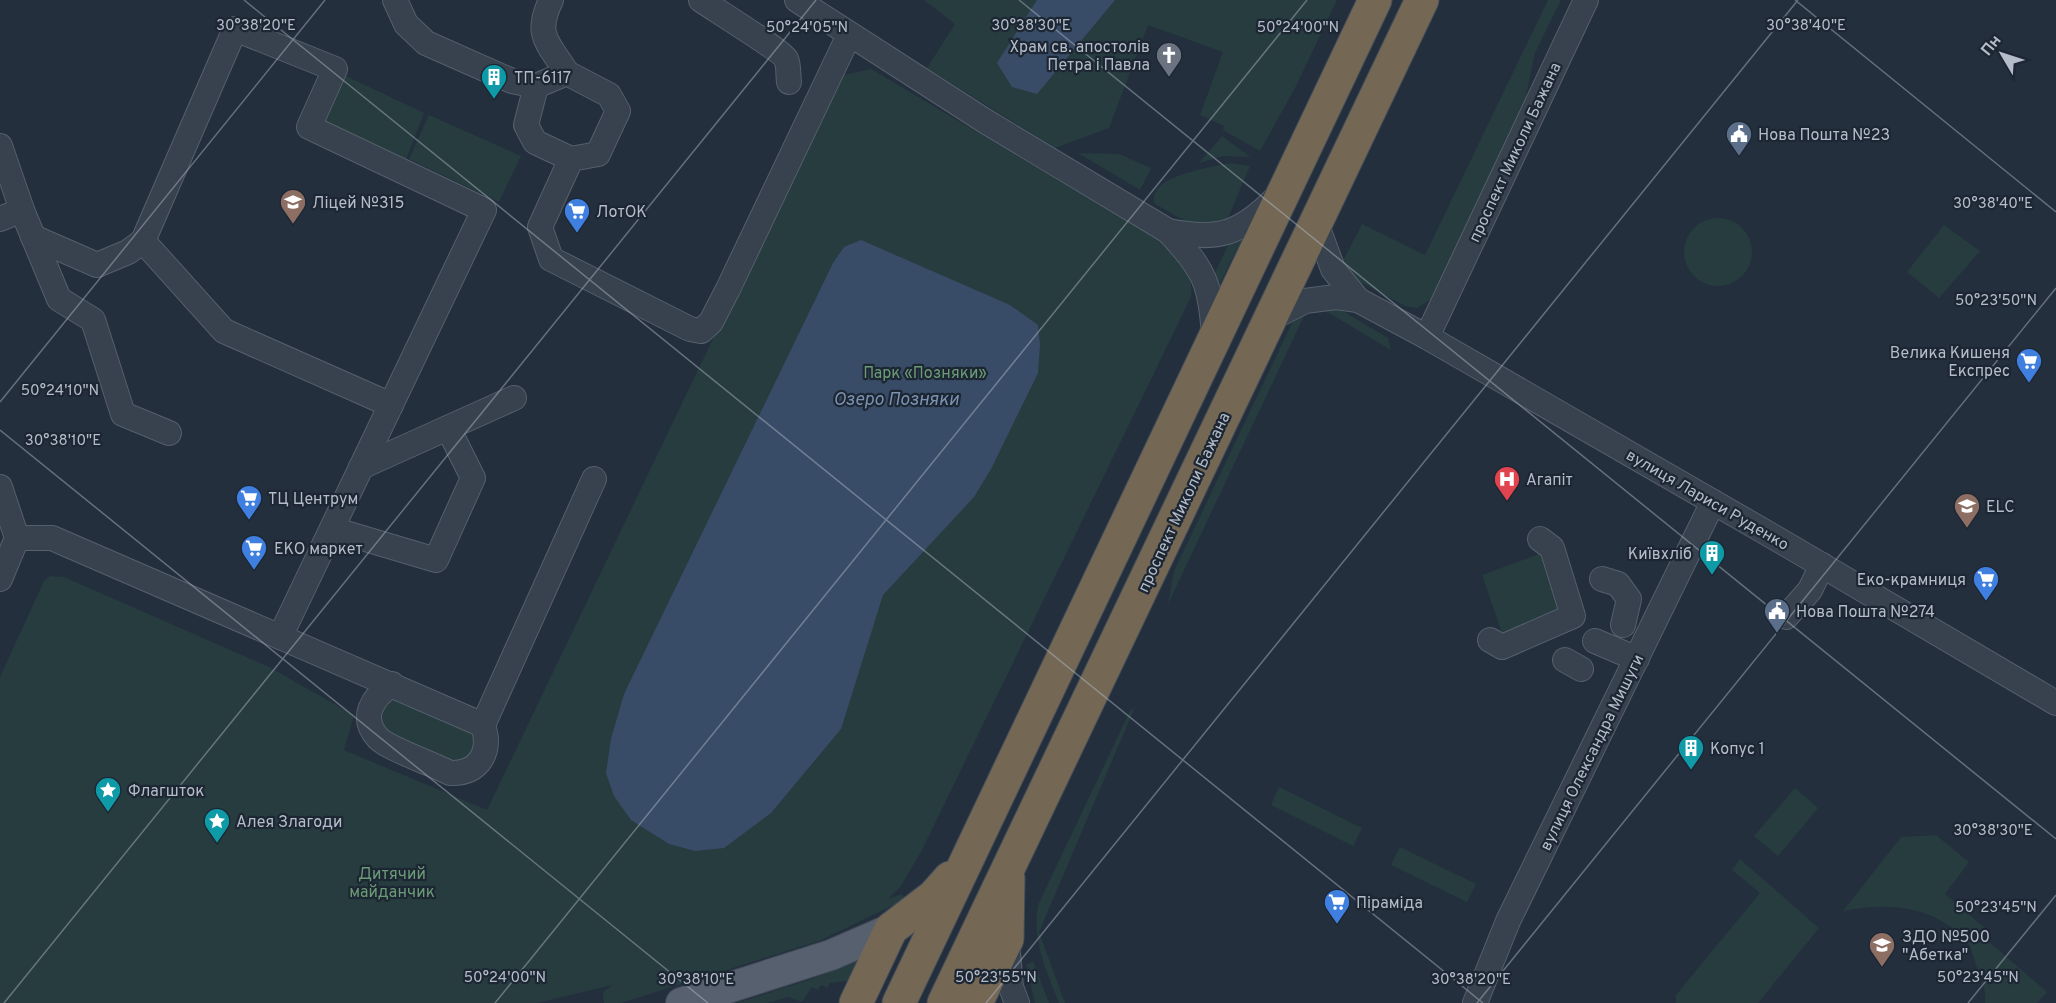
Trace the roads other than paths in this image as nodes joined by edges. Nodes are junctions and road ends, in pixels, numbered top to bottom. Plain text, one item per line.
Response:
1 (395, 0) edge
2 (551, 0) edge
3 (701, 0) edge
4 (797, 0) edge
5 (1375, 0) edge
6 (1422, 0) edge
7 (1586, 0) edge
8 (849, 35) junction
9 (567, 73) junction
10 (789, 82) dead end
11 (536, 86) junction
12 (0, 146) edge
13 (571, 159) junction
14 (1282, 192) junction
15 (11, 215) edge
16 (1316, 223) junction
17 (1168, 231) junction
18 (33, 237) junction
19 (143, 241) junction
20 (1358, 300) junction
21 (1270, 319) junction
22 (1427, 338) junction
23 (1214, 342) junction
24 (514, 398) dead end
25 (391, 405) junction
26 (448, 428) junction
27 (169, 433) dead end
28 (362, 467) junction
29 (594, 479) dead end
30 (0, 487) edge
31 (1713, 502) junction
32 (332, 528) junction
33 (17, 538) junction
34 (1540, 539) dead end
35 (1822, 565) junction
36 (0, 579) edge
37 (1602, 579) dead end
38 (1786, 617) dead end
39 (1649, 635) junction
40 (280, 637) junction
41 (1490, 640) dead end
42 (1595, 641) dead end
43 (1637, 659) junction
44 (392, 684) junction
45 (2056, 703) edge
46 (483, 725) junction
47 (970, 854) junction
48 (1008, 867) junction
49 (891, 929) junction
50 (1007, 939) junction
51 (681, 1003) edge
52 (856, 1003) edge
53 (899, 1003) edge
54 (944, 1003) edge
55 (976, 1003) edge
56 (1017, 1003) edge
57 (1475, 1003) edge

1 - 11 street
2 - 9 street
3 - 10 street
4 - 8 street
5 - 14 highway
6 - 16 highway, проспект Миколи Бажана
7 - 22 street, проспект Миколи Бажана
8 - 13 street
8 - 17 street
9 - 11 street
9 - 13 street
11 - 13 street
12 - 15 street
14 - 17 street
14 - 23 highway
15 - 18 street
16 - 20 street, вулиця Лариси Руденко
16 - 21 highway, проспект Миколи Бажана
17 - 23 street
18 - 19 street
18 - 27 street
19 - 25 street
19 - 25 street
20 - 21 street, вулиця Лариси Руденко
20 - 22 street, вулиця Лариси Руденко
21 - 48 highway, проспект Миколи Бажана
22 - 31 street, вулиця Лариси Руденко
23 - 47 highway
24 - 26 street
25 - 28 street
26 - 28 street
26 - 32 street
28 - 32 street
29 - 46 street
30 - 33 street
31 - 35 street, вулиця Лариси Руденко
31 - 39 street, вулиця Олександра Мишуги
32 - 40 street
33 - 36 street
33 - 40 street
34 - 41 street
35 - 38 street
35 - 45 street, вулиця Лариси Руденко
37 - 39 street
39 - 43 street, вулиця Олександра Мишуги
40 - 44 street
42 - 43 street
43 - 57 street, вулиця Олександра Мишуги
44 - 46 street
44 - 46 street
47 - 49 highway
47 - 53 highway
48 - 50 highway
48 - 54 highway, проспект Миколи Бажана
49 - 51 main road
49 - 52 highway
50 - 55 highway
50 - 56 street

